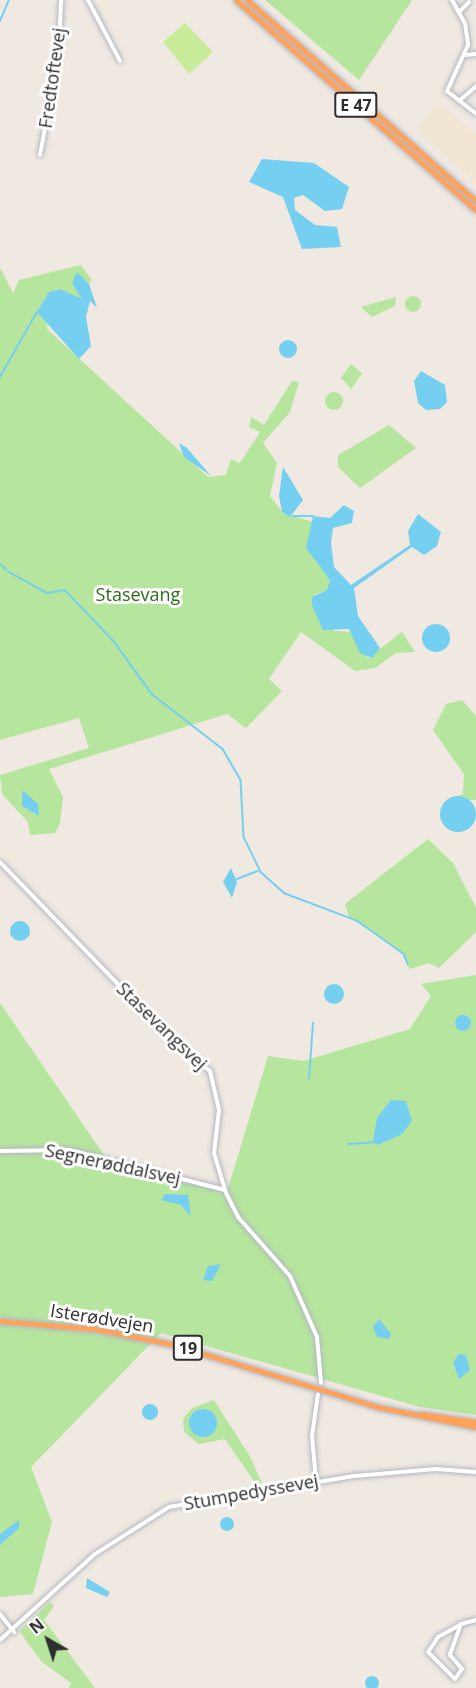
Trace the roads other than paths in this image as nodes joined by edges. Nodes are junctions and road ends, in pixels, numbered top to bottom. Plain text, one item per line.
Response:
1 (61, 0) edge
2 (88, 0) edge
3 (231, 0) edge
4 (236, 0) edge
5 (247, 0) edge
6 (452, 0) edge
7 (469, 2) dead end
8 (459, 12) junction
9 (250, 13) junction
10 (476, 54) edge
11 (465, 55) junction
12 (120, 61) dead end
13 (476, 86) edge
14 (459, 100) junction
15 (476, 113) edge
16 (40, 155) dead end
17 (476, 201) edge
18 (476, 210) edge
19 (0, 861) edge
20 (0, 1151) edge
21 (225, 1190) junction
22 (0, 1321) edge
23 (321, 1383) dead end
24 (318, 1394) dead end
25 (371, 1404) junction
26 (476, 1422) edge
27 (476, 1427) edge
28 (476, 1472) edge
29 (316, 1480) junction
30 (0, 1614) edge
31 (476, 1620) edge
32 (461, 1624) junction
33 (14, 1632) junction
34 (0, 1640) edge

1 - 16 street, Fredtoftevej
2 - 12 street
3 - 9 highway
4 - 9 highway, E 47
5 - 17 highway, E 47
6 - 8 street
7 - 8 street
8 - 11 street
9 - 18 highway, E 47
10 - 11 street
11 - 14 street
13 - 14 street
14 - 15 street
19 - 21 street, Stasevangsvej
20 - 21 street, Segnerøddalsvej
21 - 23 street, Stasevangsvej
22 - 25 highway, Isterødvejen / 19
24 - 29 street
25 - 26 highway, Isterødvejen / 19
25 - 27 highway, Isterødvejen / 19
28 - 29 street, Stumpedyssevej
29 - 33 street, Stumpedyssevej
30 - 33 street
31 - 32 street
32 - 32 street
33 - 34 street, Stumpedyssevej

